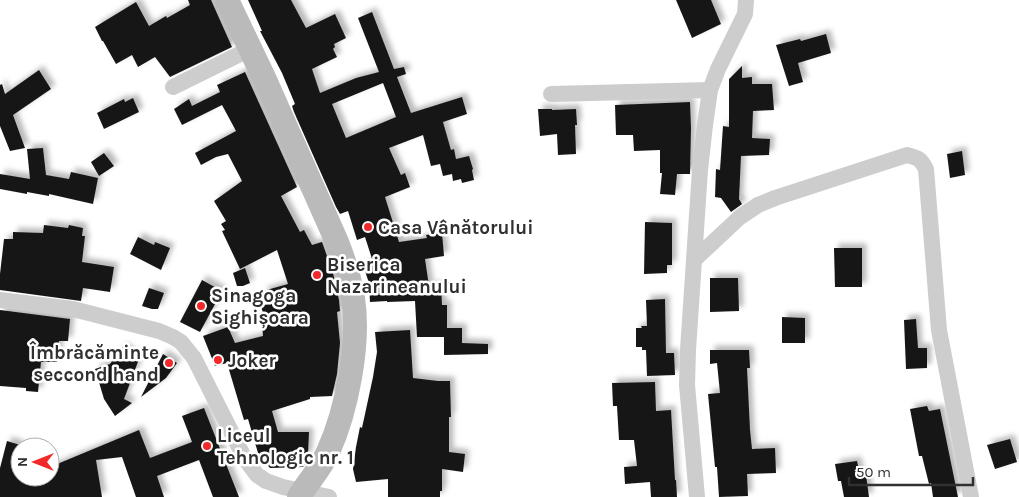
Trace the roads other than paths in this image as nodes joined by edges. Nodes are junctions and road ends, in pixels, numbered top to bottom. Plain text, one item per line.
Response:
1 (227, 0) edge
2 (746, 0) edge
3 (250, 48) junction
4 (172, 87) dead end
5 (710, 90) junction
6 (551, 94) dead end
7 (694, 260) junction
8 (0, 300) edge
9 (300, 494) edge
10 (329, 497) edge
11 (697, 497) edge
12 (971, 497) edge

1 - 3 main road
2 - 5 street
3 - 4 street
3 - 9 main road
5 - 6 street
5 - 7 street
7 - 11 street
7 - 12 street
8 - 9 street
9 - 10 street

